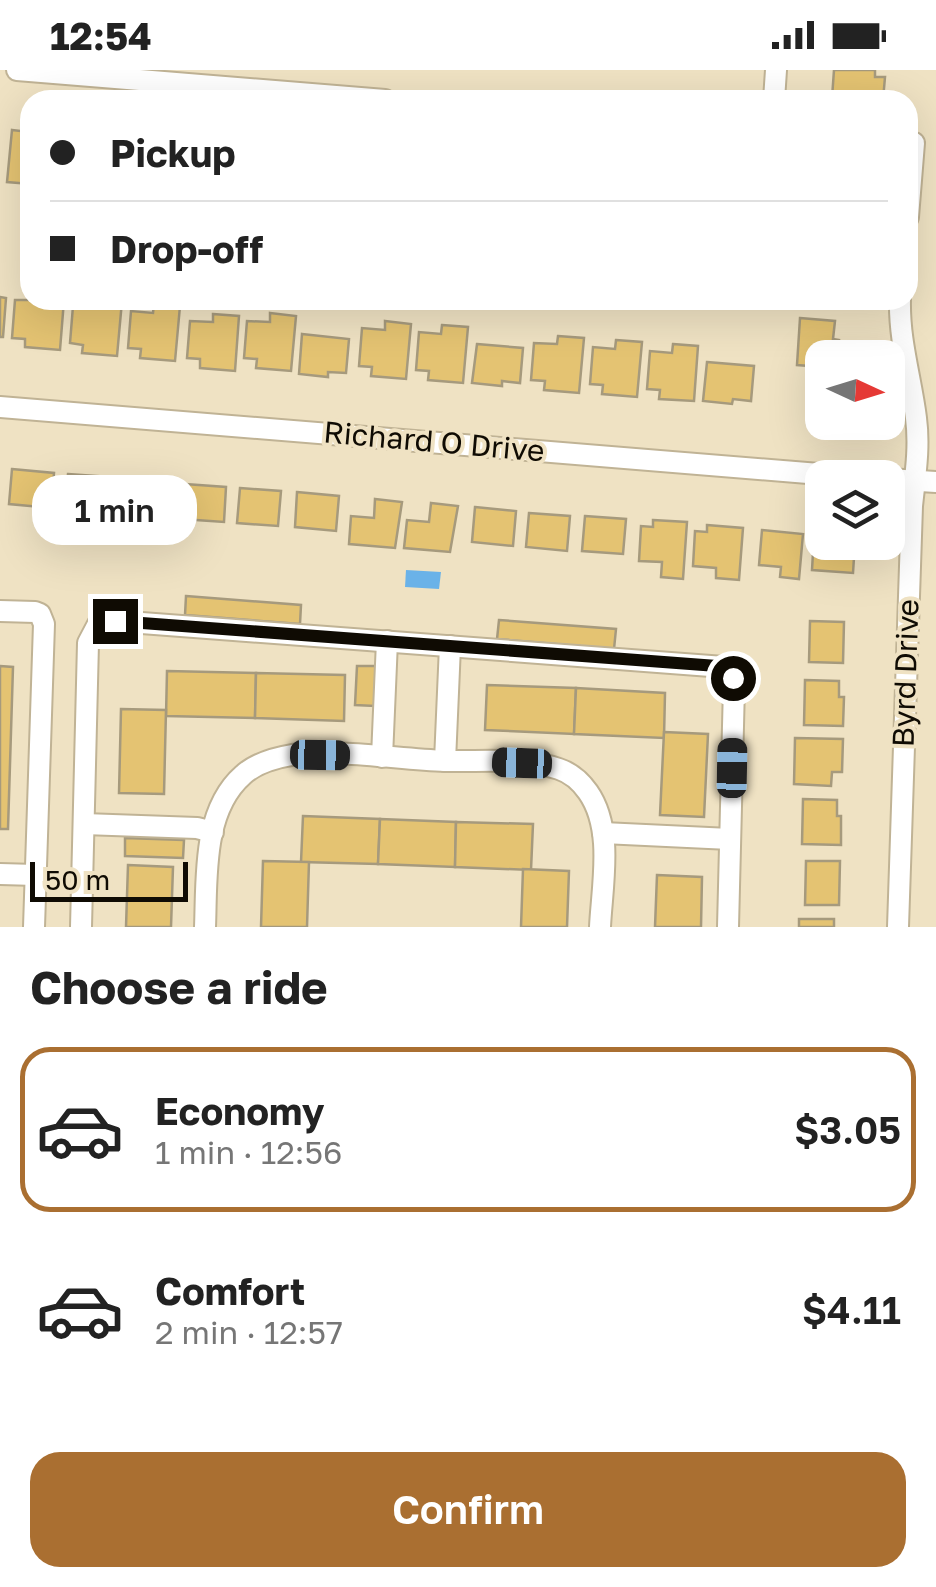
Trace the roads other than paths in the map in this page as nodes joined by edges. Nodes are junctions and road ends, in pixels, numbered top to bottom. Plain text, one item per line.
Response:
1 (17, 70) edge
2 (196, 77) edge
3 (303, 90) edge
4 (900, 310) edge
5 (0, 407) edge
6 (805, 473) edge
7 (925, 482) edge
8 (0, 611) edge
9 (387, 641) junction
10 (450, 646) junction
11 (382, 757) junction
12 (445, 761) junction
13 (84, 824) junction
14 (213, 832) junction
15 (603, 833) junction
16 (730, 838) junction
17 (0, 874) edge
18 (36, 875) junction
19 (34, 927) edge
20 (81, 927) edge
21 (205, 927) edge
22 (600, 927) edge
23 (728, 927) edge
24 (898, 927) edge

1 - 2 street
2 - 3 street
4 - 7 street, Byrd Drive
5 - 6 street, Richard O Drive
7 - 24 street, Byrd Drive
8 - 18 street
9 - 10 street
9 - 11 street
9 - 13 street
10 - 12 street
10 - 16 street
11 - 12 street
11 - 14 street
12 - 15 street
13 - 14 street
13 - 20 street
14 - 21 street
15 - 16 street
15 - 22 street
16 - 23 street
17 - 18 street
18 - 19 street

